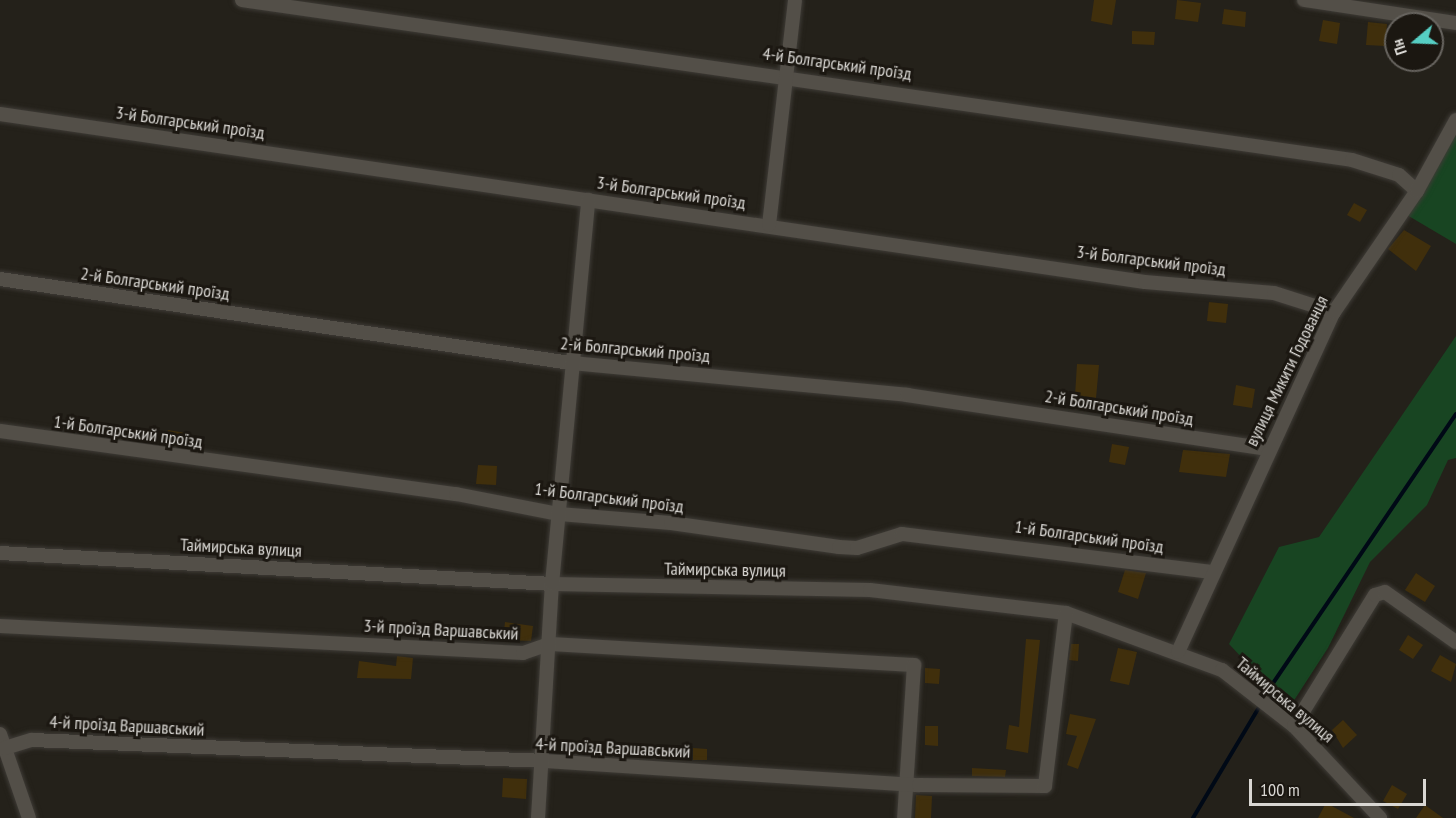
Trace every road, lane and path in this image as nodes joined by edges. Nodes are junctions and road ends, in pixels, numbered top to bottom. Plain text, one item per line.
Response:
1 (243, 0) edge
2 (795, 0) edge
3 (1304, 0) edge
4 (1386, 5) edge
5 (1456, 23) edge
6 (789, 75) junction
7 (0, 114) edge
8 (1456, 120) edge
9 (1417, 191) junction
10 (588, 200) junction
11 (769, 225) junction
12 (0, 279) edge
13 (1334, 312) junction
14 (571, 363) junction
15 (0, 431) edge
16 (1268, 449) junction
17 (559, 514) junction
18 (0, 553) edge
19 (1213, 572) junction
20 (552, 584) junction
21 (1066, 612) junction
22 (0, 626) edge
23 (1456, 642) edge
24 (549, 644) junction
25 (1178, 652) junction
26 (1294, 726) junction
27 (0, 734) edge
28 (5, 748) junction
29 (545, 761) junction
30 (906, 783) junction
31 (28, 818) edge
32 (538, 818) edge
33 (904, 818) edge
34 (1380, 818) edge

1 - 6 street, 4-й Болгарський проїзд
2 - 6 street
3 - 4 street
4 - 5 street
6 - 9 street, 4-й Болгарський проїзд
6 - 11 street
7 - 10 street, 3-й Болгарський проїзд
8 - 9 street, вулиця Микити Годованця
9 - 13 street, вулиця Микити Годованця
10 - 11 street, 3-й Болгарський проїзд
10 - 14 street
11 - 13 street, 3-й Болгарський проїзд
12 - 14 street, 2-й Болгарський проїзд
13 - 16 street, вулиця Микити Годованця
14 - 16 street, 2-й Болгарський проїзд
14 - 17 street
15 - 17 street, 1-й Болгарський проїзд
16 - 19 street, вулиця Микити Годованця
17 - 19 street, 1-й Болгарський проїзд
17 - 20 street
18 - 20 street, Таймирська вулиця
19 - 25 street, вулиця Микити Годованця
20 - 21 street, Таймирська вулиця
20 - 24 street
21 - 25 street, Таймирська вулиця
21 - 30 street, 4-й проїзд Варшавський
22 - 24 street, 3-й проїзд Варшавський
23 - 26 street
24 - 29 street
24 - 30 street, 3-й проїзд Варшавський
25 - 26 street, Таймирська вулиця
26 - 34 street, Таймирська вулиця
27 - 28 street
28 - 29 street, 4-й проїзд Варшавський
28 - 31 street
29 - 30 street, 4-й проїзд Варшавський
29 - 32 street
30 - 33 street

